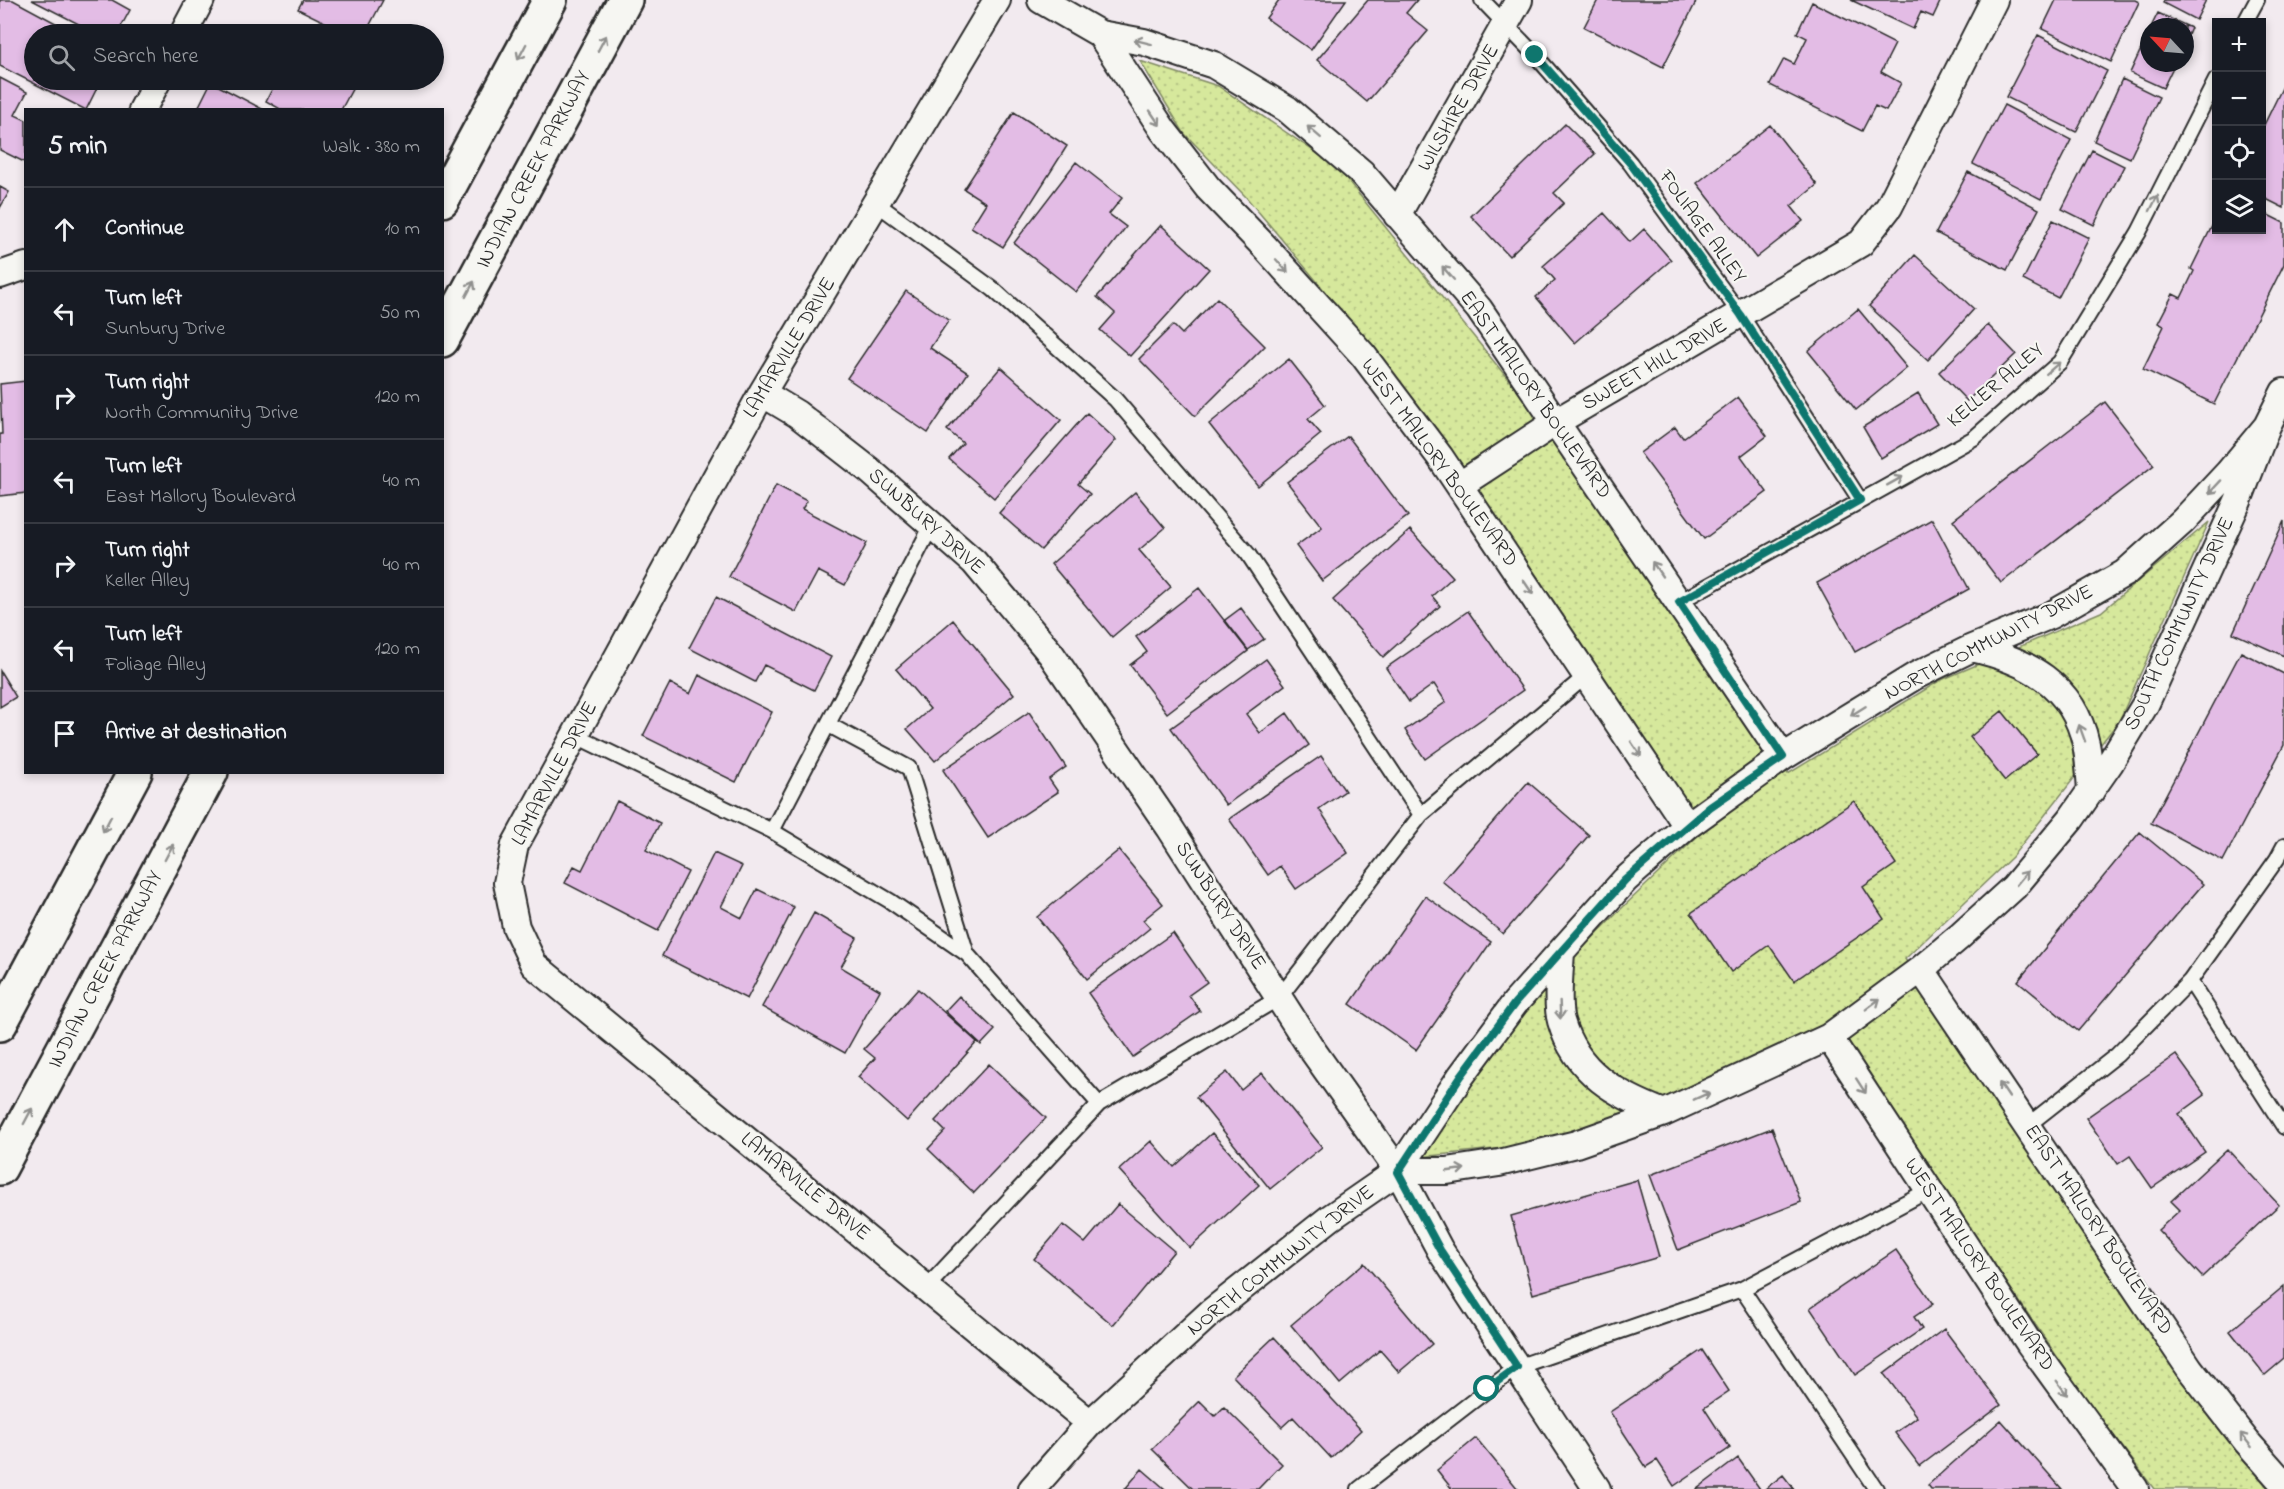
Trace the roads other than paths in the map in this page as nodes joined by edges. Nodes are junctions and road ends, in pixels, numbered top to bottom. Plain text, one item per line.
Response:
1 (201, 0) edge
2 (550, 0) edge
3 (625, 0) edge
4 (997, 0) edge
5 (1041, 0) edge
6 (1482, 0) edge
7 (1519, 0) edge
8 (1994, 0) edge
9 (2257, 0) edge
10 (2247, 18) edge
11 (188, 24) edge
12 (1505, 25) junction
13 (1100, 34) junction
14 (153, 90) edge
15 (2212, 90) edge
16 (143, 108) edge
17 (444, 196) edge
18 (876, 203) junction
19 (1397, 214) junction
20 (24, 267) edge
21 (0, 275) edge
22 (1741, 315) junction
23 (444, 336) edge
24 (2284, 392) edge
25 (762, 393) junction
26 (1556, 422) junction
27 (2267, 426) junction
28 (1460, 485) junction
29 (1860, 500) junction
30 (932, 525) junction
31 (1679, 602) junction
32 (1972, 648) junction
33 (1587, 675) junction
34 (829, 725) junction
35 (574, 735) junction
36 (1783, 757) junction
37 (134, 774) edge
38 (210, 774) edge
39 (2091, 790) junction
40 (1421, 814) junction
41 (1687, 825) junction
42 (772, 831) junction
43 (2284, 846) edge
44 (1561, 952) junction
45 (967, 954) junction
46 (1921, 969) junction
47 (2190, 981) junction
48 (1278, 998) junction
49 (0, 1024) edge
50 (1829, 1037) junction
51 (1100, 1104) junction
52 (1664, 1113) junction
53 (2028, 1125) junction
54 (2284, 1127) edge
55 (0, 1168) edge
56 (1398, 1172) junction
57 (1929, 1190) junction
58 (927, 1287) junction
59 (1742, 1289) junction
60 (1517, 1367) junction
61 (1090, 1423) junction
62 (2284, 1484) edge
63 (1032, 1489) edge
64 (1359, 1489) edge
65 (1597, 1489) edge
66 (1876, 1489) edge
67 (2135, 1489) edge

1 - 11 street
2 -> 17 street
23 -> 3 street, INDIAN CREEK PARKWAY
4 - 18 street, LAMARVILLE DRIVE
5 - 13 street
6 - 12 lane, FOLIAGE ALLEY
7 - 12 street, WILSHIRE DRIVE
8 - 22 street, SWEET HILL DRIVE
9 - 10 lane
12 - 19 street, WILSHIRE DRIVE
12 - 22 lane, FOLIAGE ALLEY
19 -> 13 street, EAST MALLORY BOULEVARD
13 -> 28 street, WEST MALLORY BOULEVARD
14 - 16 street
29 -> 15 lane, KELLER ALLEY
18 - 25 street, LAMARVILLE DRIVE
18 - 40 lane
26 -> 19 street, EAST MALLORY BOULEVARD
20 - 21 street
22 - 26 street, SWEET HILL DRIVE
22 - 29 lane, FOLIAGE ALLEY
24 - 27 street
25 - 30 street, SUNBURY DRIVE
25 - 35 street, LAMARVILLE DRIVE
26 - 28 street, SWEET HILL DRIVE
31 -> 26 street, EAST MALLORY BOULEVARD
27 -> 32 street, NORTH COMMUNITY DRIVE
27 - 39 street, SOUTH COMMUNITY DRIVE
28 -> 33 street, WEST MALLORY BOULEVARD
29 - 31 lane, KELLER ALLEY
30 - 34 lane
30 - 48 street, SUNBURY DRIVE
31 - 36 street, EAST MALLORY BOULEVARD
32 -> 36 street, NORTH COMMUNITY DRIVE
39 -> 32 street
33 - 40 lane
33 -> 41 street, WEST MALLORY BOULEVARD
34 - 42 lane
34 - 45 lane
35 - 42 lane
35 - 58 street, LAMARVILLE DRIVE
36 - 41 street, NORTH COMMUNITY DRIVE
37 -> 49 street
55 -> 38 street, INDIAN CREEK PARKWAY
46 -> 39 street, SOUTH COMMUNITY DRIVE
40 - 48 lane
41 - 44 street, NORTH COMMUNITY DRIVE
42 - 45 lane
43 - 47 lane
44 -> 52 street
44 - 56 street, NORTH COMMUNITY DRIVE
45 - 51 lane
50 -> 46 street, SOUTH COMMUNITY DRIVE
53 -> 46 street, EAST MALLORY BOULEVARD
47 - 53 lane
47 - 54 lane
48 - 51 lane
48 - 56 street, SUNBURY DRIVE
52 -> 50 street, SOUTH COMMUNITY DRIVE
50 -> 57 street, WEST MALLORY BOULEVARD
51 - 58 lane
56 -> 52 street, SOUTH COMMUNITY DRIVE
62 -> 53 street, EAST MALLORY BOULEVARD
56 - 60 street, SUNBURY DRIVE
56 - 61 street, NORTH COMMUNITY DRIVE
57 - 59 lane
57 -> 67 street, WEST MALLORY BOULEVARD
58 - 61 street, LAMARVILLE DRIVE
59 - 60 lane
59 - 66 lane
60 - 64 lane
60 - 65 street, SUNBURY DRIVE
61 - 63 street, NORTH COMMUNITY DRIVE

